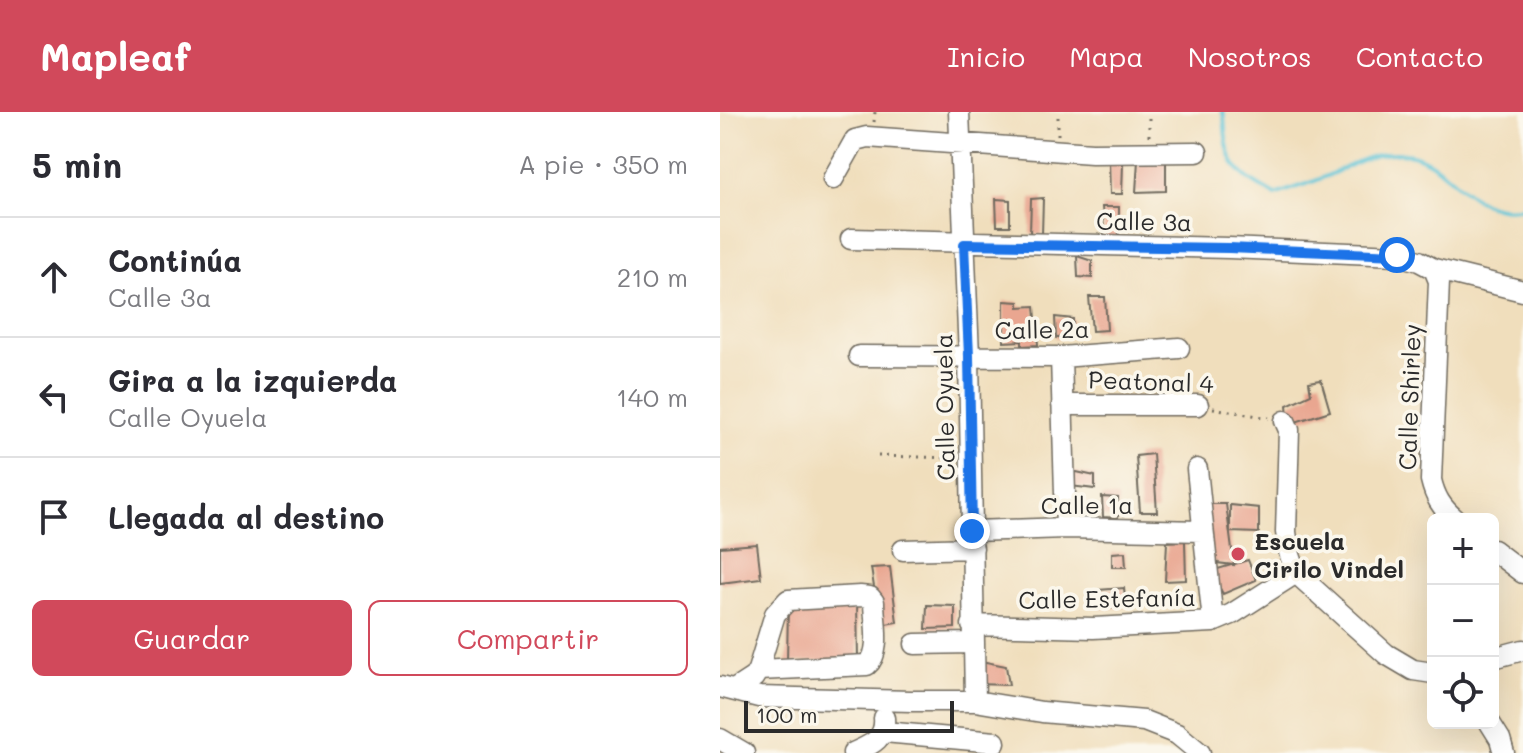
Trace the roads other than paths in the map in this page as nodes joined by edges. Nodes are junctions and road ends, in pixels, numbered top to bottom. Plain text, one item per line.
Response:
1 (959, 112) edge
2 (960, 144) junction
3 (1197, 152) dead end
4 (833, 179) dead end
5 (851, 239) dead end
6 (964, 244) junction
7 (1434, 269) junction
8 (1523, 291) edge
9 (1179, 348) dead end
10 (859, 356) dead end
11 (969, 356) junction
12 (1061, 357) junction
13 (1062, 405) junction
14 (1198, 405) road end
15 (1285, 421) road end
16 (1197, 469) dead end
17 (1450, 513) edge
18 (1066, 528) junction
19 (1202, 531) junction
20 (972, 540) junction
21 (903, 550) dead end
22 (1499, 555) edge
23 (1296, 573) junction
24 (1523, 573) edge
25 (1213, 622) junction
26 (973, 634) junction
27 (915, 644) dead end
28 (1523, 650) edge
29 (1497, 657) edge
30 (758, 670) junction
31 (1427, 672) edge
32 (727, 688) edge
33 (879, 700) junction
34 (975, 701) junction
35 (1494, 729) edge
36 (884, 732) junction
37 (995, 742) dead end
38 (853, 753) edge
39 (1200, 753) edge
40 (1504, 753) edge

1 - 2 street, Calle Oyuela
2 - 3 street
2 - 4 street
2 - 6 street, Calle Oyuela
5 - 6 street, Calle 3a
6 - 7 street, Calle 3a
6 - 11 street, Calle Oyuela
7 - 8 street, Calle 3a
7 - 17 street, Calle Shirley
9 - 12 street, Calle 2a
10 - 11 street, Calle 2a
11 - 12 street, Calle 2a
11 - 20 street, Calle Oyuela
12 - 13 street
13 - 14 street, Peatonal 4
13 - 18 street
15 - 23 street
16 - 19 street
18 - 19 street, Calle 1a
18 - 20 street, Calle 1a
19 - 25 street
20 - 21 street, Calle 1a
20 - 26 street, Calle Oyuela
22 - 24 street
23 - 25 street, Calle Estefanía
23 - 31 street
25 - 26 street, Calle Estefanía
26 - 27 street, Calle Estefanía
26 - 34 street, Calle Oyuela
28 - 29 street
30 - 30 street
30 - 32 street
32 - 33 street
33 - 34 street
33 - 36 street
34 - 39 street
35 - 40 street
36 - 37 street
36 - 38 street

